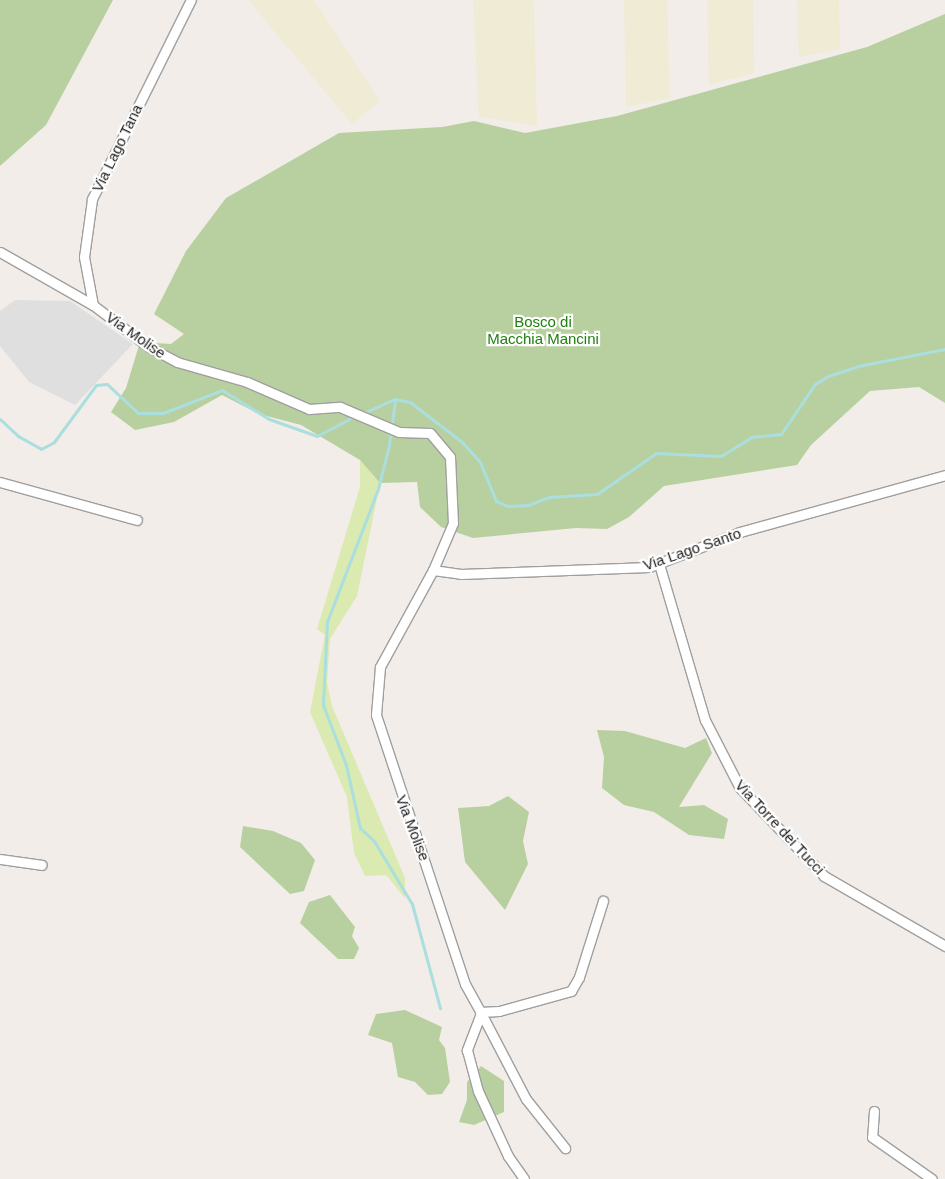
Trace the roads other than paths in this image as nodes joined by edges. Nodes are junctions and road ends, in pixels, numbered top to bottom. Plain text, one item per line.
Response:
1 (191, 0) edge
2 (0, 252) edge
3 (93, 305) junction
4 (945, 475) edge
5 (0, 482) edge
6 (137, 520) dead end
7 (660, 564) junction
8 (433, 570) junction
9 (0, 859) edge
10 (42, 865) dead end
11 (603, 901) dead end
12 (945, 946) edge
13 (480, 1012) junction
14 (874, 1111) dead end
15 (565, 1148) dead end
16 (524, 1179) edge
17 (932, 1179) edge

1 - 3 street, Via Lago Tana
2 - 3 street, Via Molise
3 - 8 street, Via Molise
4 - 7 street, Via Lago Santo
5 - 6 street
7 - 8 street, Via Lago Santo
7 - 12 street, Via Torre dei Tucci
8 - 13 street, Via Molise
9 - 10 street
11 - 13 street
13 - 15 street, Via Molise
13 - 16 street
14 - 17 street

